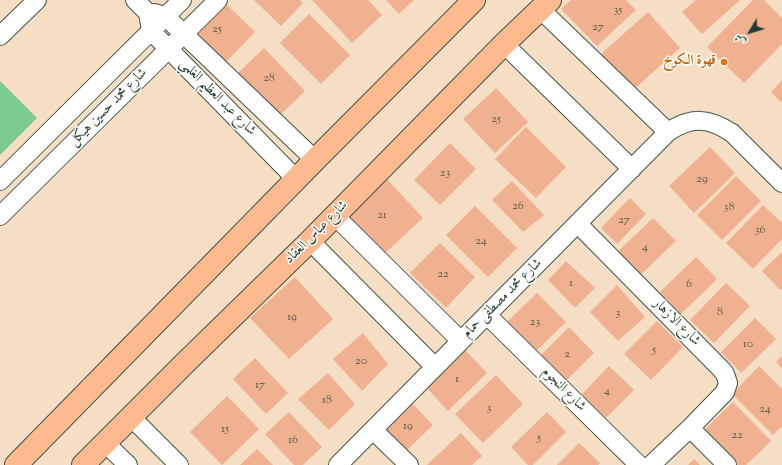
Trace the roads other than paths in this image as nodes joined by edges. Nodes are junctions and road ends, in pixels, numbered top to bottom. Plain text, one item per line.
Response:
1 (36, 0) edge
2 (135, 0) edge
3 (182, 0) edge
4 (218, 0) edge
5 (474, 0) edge
6 (545, 5) edge
7 (148, 13) junction
8 (166, 16) junction
9 (151, 32) junction
10 (184, 35) junction
11 (0, 36) edge
12 (504, 44) junction
13 (168, 49) junction
14 (668, 132) junction
15 (314, 160) junction
16 (632, 169) junction
17 (296, 179) junction
18 (0, 181) edge
19 (782, 183) edge
20 (0, 216) edge
21 (334, 216) junction
22 (578, 224) junction
23 (310, 241) junction
24 (487, 315) junction
25 (462, 341) junction
26 (435, 367) junction
27 (131, 417) junction
28 (690, 428) junction
29 (373, 430) junction
30 (105, 443) junction
31 (16, 465) edge
32 (83, 465) edge
33 (128, 465) edge
34 (179, 465) edge
35 (338, 465) edge
36 (409, 465) edge
37 (639, 465) edge
38 (651, 465) edge
39 (727, 465) edge

1 - 11 street
2 - 7 street
3 - 8 street, شارع محمد حسين هيكل
4 - 10 street, شارع محمد حسين هيكل
5 - 15 main road
6 - 12 main road, شارع عباس العقاد
6 - 14 street
7 - 8 street
7 - 9 street
8 - 9 street, شارع محمد حسين هيكل
8 - 10 street, شارع عبد العظيم الغلمي
9 - 13 street, شارع عبد العظيم الغلمي
9 - 18 street, شارع محمد حسين هيكل
10 - 13 street, شارع محمد حسين هيكل
10 - 15 street, شارع عبد العظيم الغلمي
12 - 16 street
12 - 21 main road, شارع عباس العقاد
13 - 17 street, شارع عبد العظيم الغلمي
13 - 20 street, شارع محمد حسين هيكل
14 - 16 street, شارع محمد مصطفى حمام
14 - 19 street, شارع محمد مصطفى حمام
15 - 17 main road
16 - 22 street, شارع محمد مصطفى حمام
17 - 31 main road
21 - 23 main road, شارع عباس العقاد
21 - 25 street
22 - 24 street, شارع محمد مصطفى حمام
22 - 28 street, شارع الازهار
23 - 26 street
23 - 27 main road, شارع عباس العقاد
24 - 25 street, شارع محمد مصطفى حمام
24 - 37 street, شارع النجوم
25 - 26 street, شارع محمد مصطفى حمام
26 - 29 street, شارع محمد مصطفى حمام
27 - 30 main road, شارع عباس العقاد
27 - 34 street
28 - 38 street
28 - 39 street
29 - 35 street, شارع محمد مصطفى حمام
29 - 36 street
30 - 32 main road, شارع عباس العقاد
30 - 33 street

